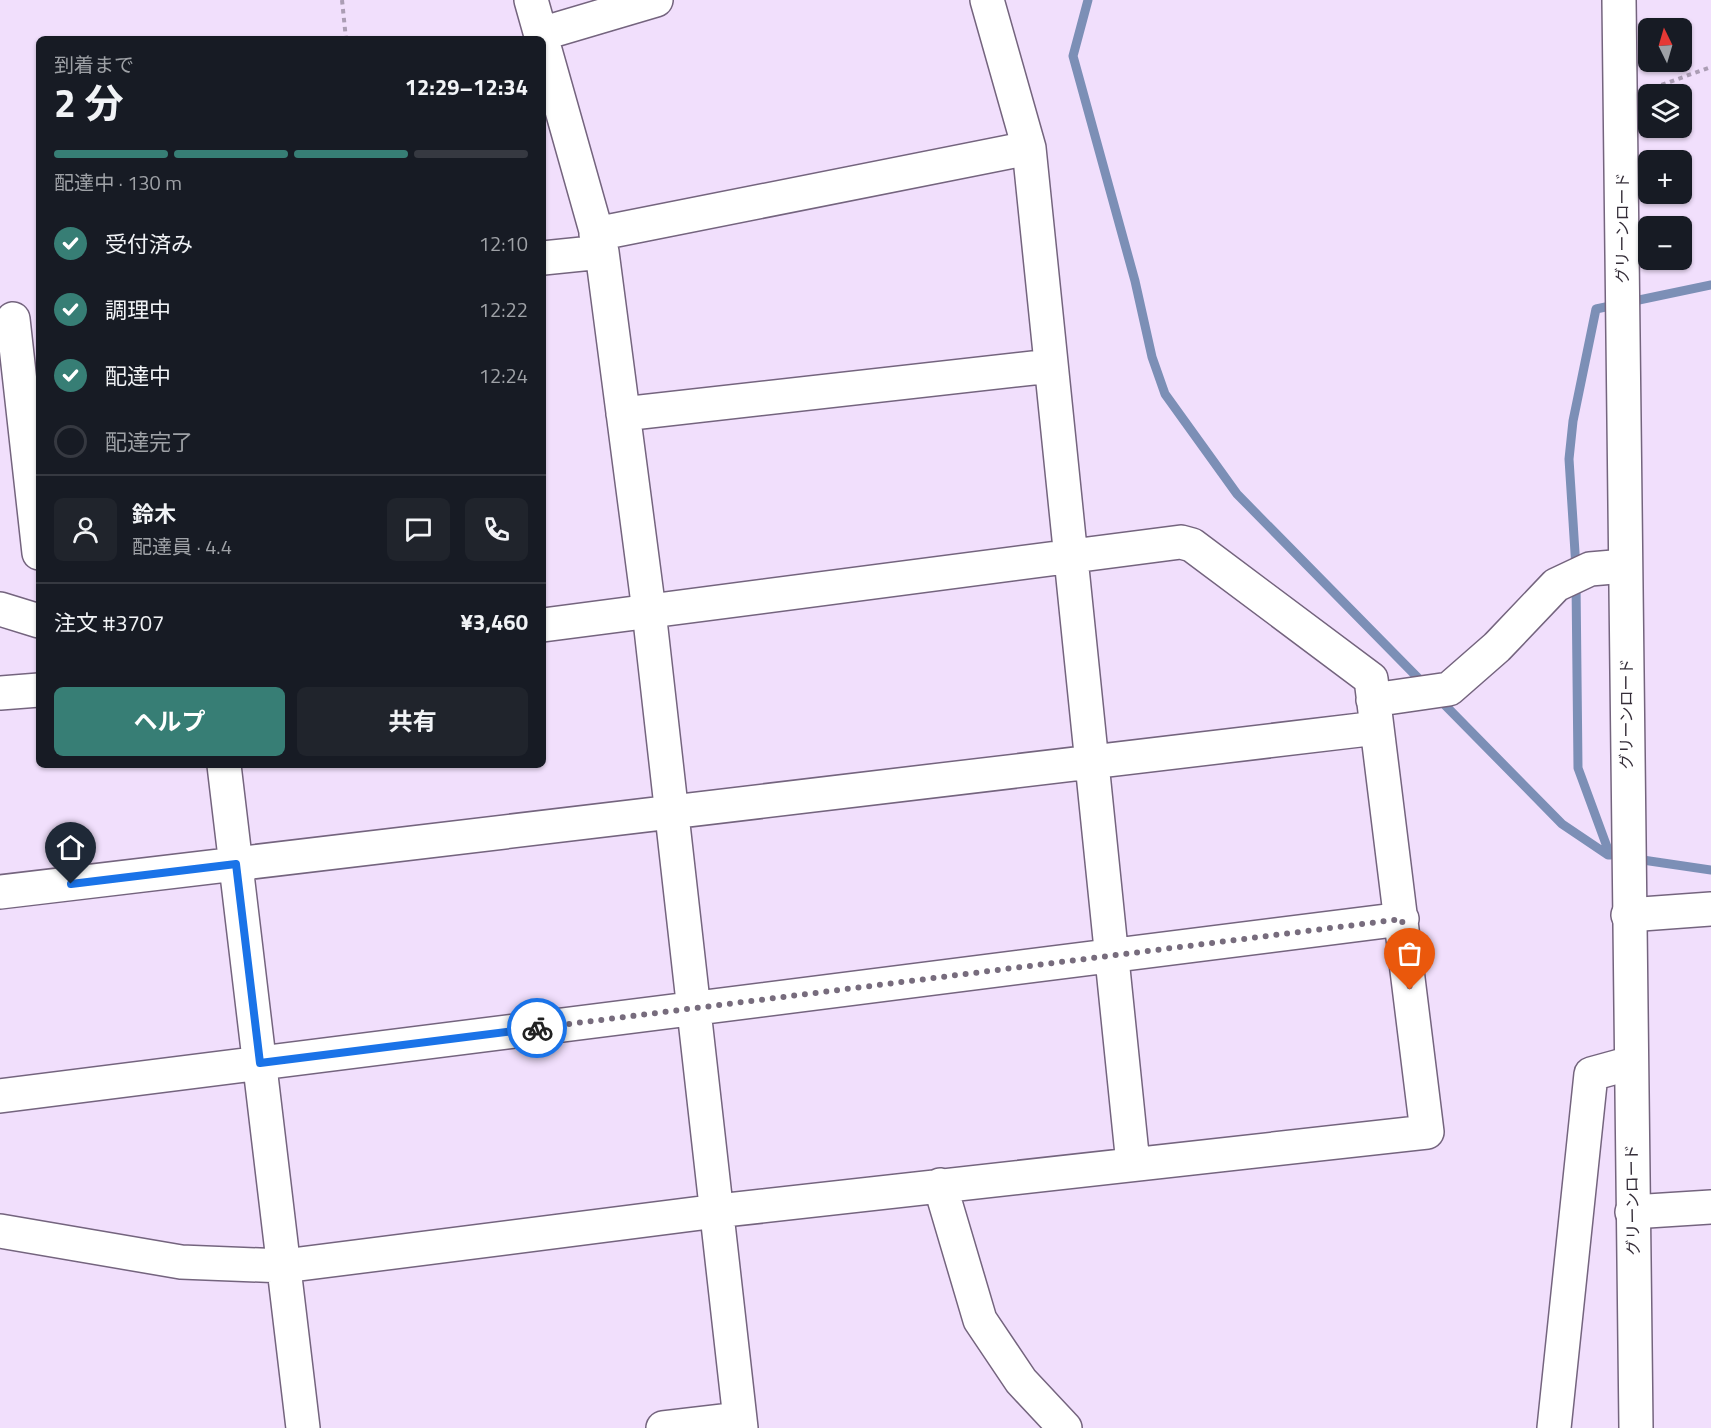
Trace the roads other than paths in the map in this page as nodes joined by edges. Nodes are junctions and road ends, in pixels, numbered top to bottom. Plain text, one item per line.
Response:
1 (531, 0) edge
2 (656, 0) edge
3 (987, 0) edge
4 (1619, 0) edge
5 (541, 36) edge
6 (546, 38) edge
7 (546, 53) edge
8 (1029, 148) junction
9 (599, 243) junction
10 (546, 257) edge
11 (18, 319) edge
12 (1051, 366) junction
13 (623, 414) junction
14 (36, 520) edge
15 (1070, 555) junction
16 (1625, 566) junction
17 (0, 609) edge
18 (649, 611) junction
19 (36, 620) edge
20 (546, 625) edge
21 (36, 690) edge
22 (0, 693) edge
23 (1375, 714) junction
24 (1091, 762) junction
25 (224, 768) edge
26 (672, 812) junction
27 (236, 864) junction
28 (0, 892) edge
29 (1711, 909) edge
30 (1628, 915) junction
31 (1402, 919) junction
32 (1111, 955) junction
33 (694, 1008) junction
34 (260, 1063) junction
35 (1631, 1063) junction
36 (0, 1096) edge
37 (1133, 1164) junction
38 (940, 1185) junction
39 (1711, 1207) edge
40 (717, 1211) junction
41 (1632, 1212) junction
42 (0, 1231) edge
43 (284, 1266) junction
44 (741, 1424) edge
45 (303, 1428) edge
46 (663, 1428) edge
47 (1065, 1428) edge
48 (1554, 1428) edge
49 (1636, 1428) edge

1 - 5 street
2 - 6 street
3 - 8 street
4 - 16 street, グリーンロード
7 - 9 street
8 - 9 street
8 - 12 street
9 - 10 street
9 - 13 street
11 - 14 street
12 - 13 street
12 - 15 street
13 - 18 street
15 - 18 street
15 - 23 street
15 - 24 street
16 - 23 street
16 - 30 street, グリーンロード
17 - 19 street
18 - 20 street
18 - 26 street
21 - 22 street
23 - 24 street
23 - 31 street
24 - 26 street
24 - 32 street
25 - 27 street
26 - 27 street
26 - 33 street
27 - 28 street
27 - 34 street
29 - 30 street
30 - 35 street, グリーンロード
31 - 32 street
31 - 37 street
32 - 33 street
32 - 37 street
33 - 34 street
33 - 40 street
34 - 36 street
34 - 43 street
35 - 41 street, グリーンロード
35 - 48 street
37 - 38 street
38 - 40 street
38 - 47 street
39 - 41 street
40 - 43 street
40 - 44 street
41 - 49 street, グリーンロード
42 - 43 street
43 - 45 street
44 - 46 street

